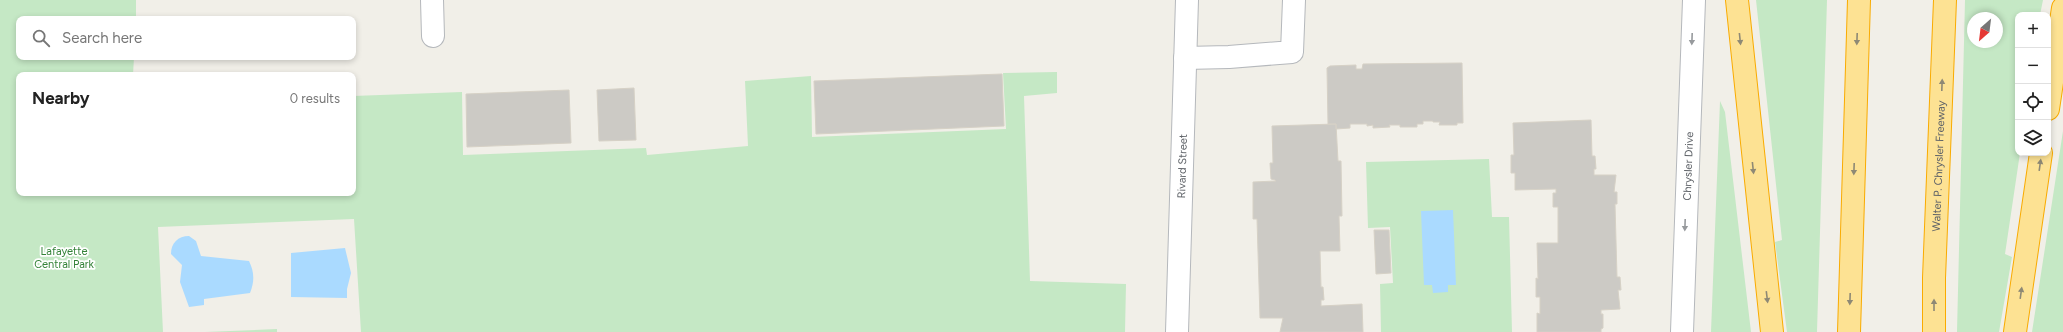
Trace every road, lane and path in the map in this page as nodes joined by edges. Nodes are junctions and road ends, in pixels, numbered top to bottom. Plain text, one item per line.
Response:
1 (432, 0) edge
2 (1187, 0) edge
3 (1294, 0) edge
4 (1694, 0) edge
5 (1736, 0) edge
6 (1859, 0) edge
7 (1945, 0) edge
8 (2063, 8) edge
9 (434, 36) dead end
10 (1185, 58) junction
11 (2051, 89) edge
12 (2042, 156) edge
13 (1177, 332) edge
14 (1682, 332) edge
15 (1772, 332) edge
16 (1849, 332) edge
17 (1934, 332) edge
18 (2015, 332) edge

1 - 9 street
2 - 10 street, Rivard Street
3 - 10 street
4 -> 14 street, Chrysler Drive
5 -> 15 highway
6 -> 16 highway
17 -> 7 highway, Walter P. Chrysler Freeway
8 - 11 highway
10 - 13 street, Rivard Street
18 -> 12 highway

